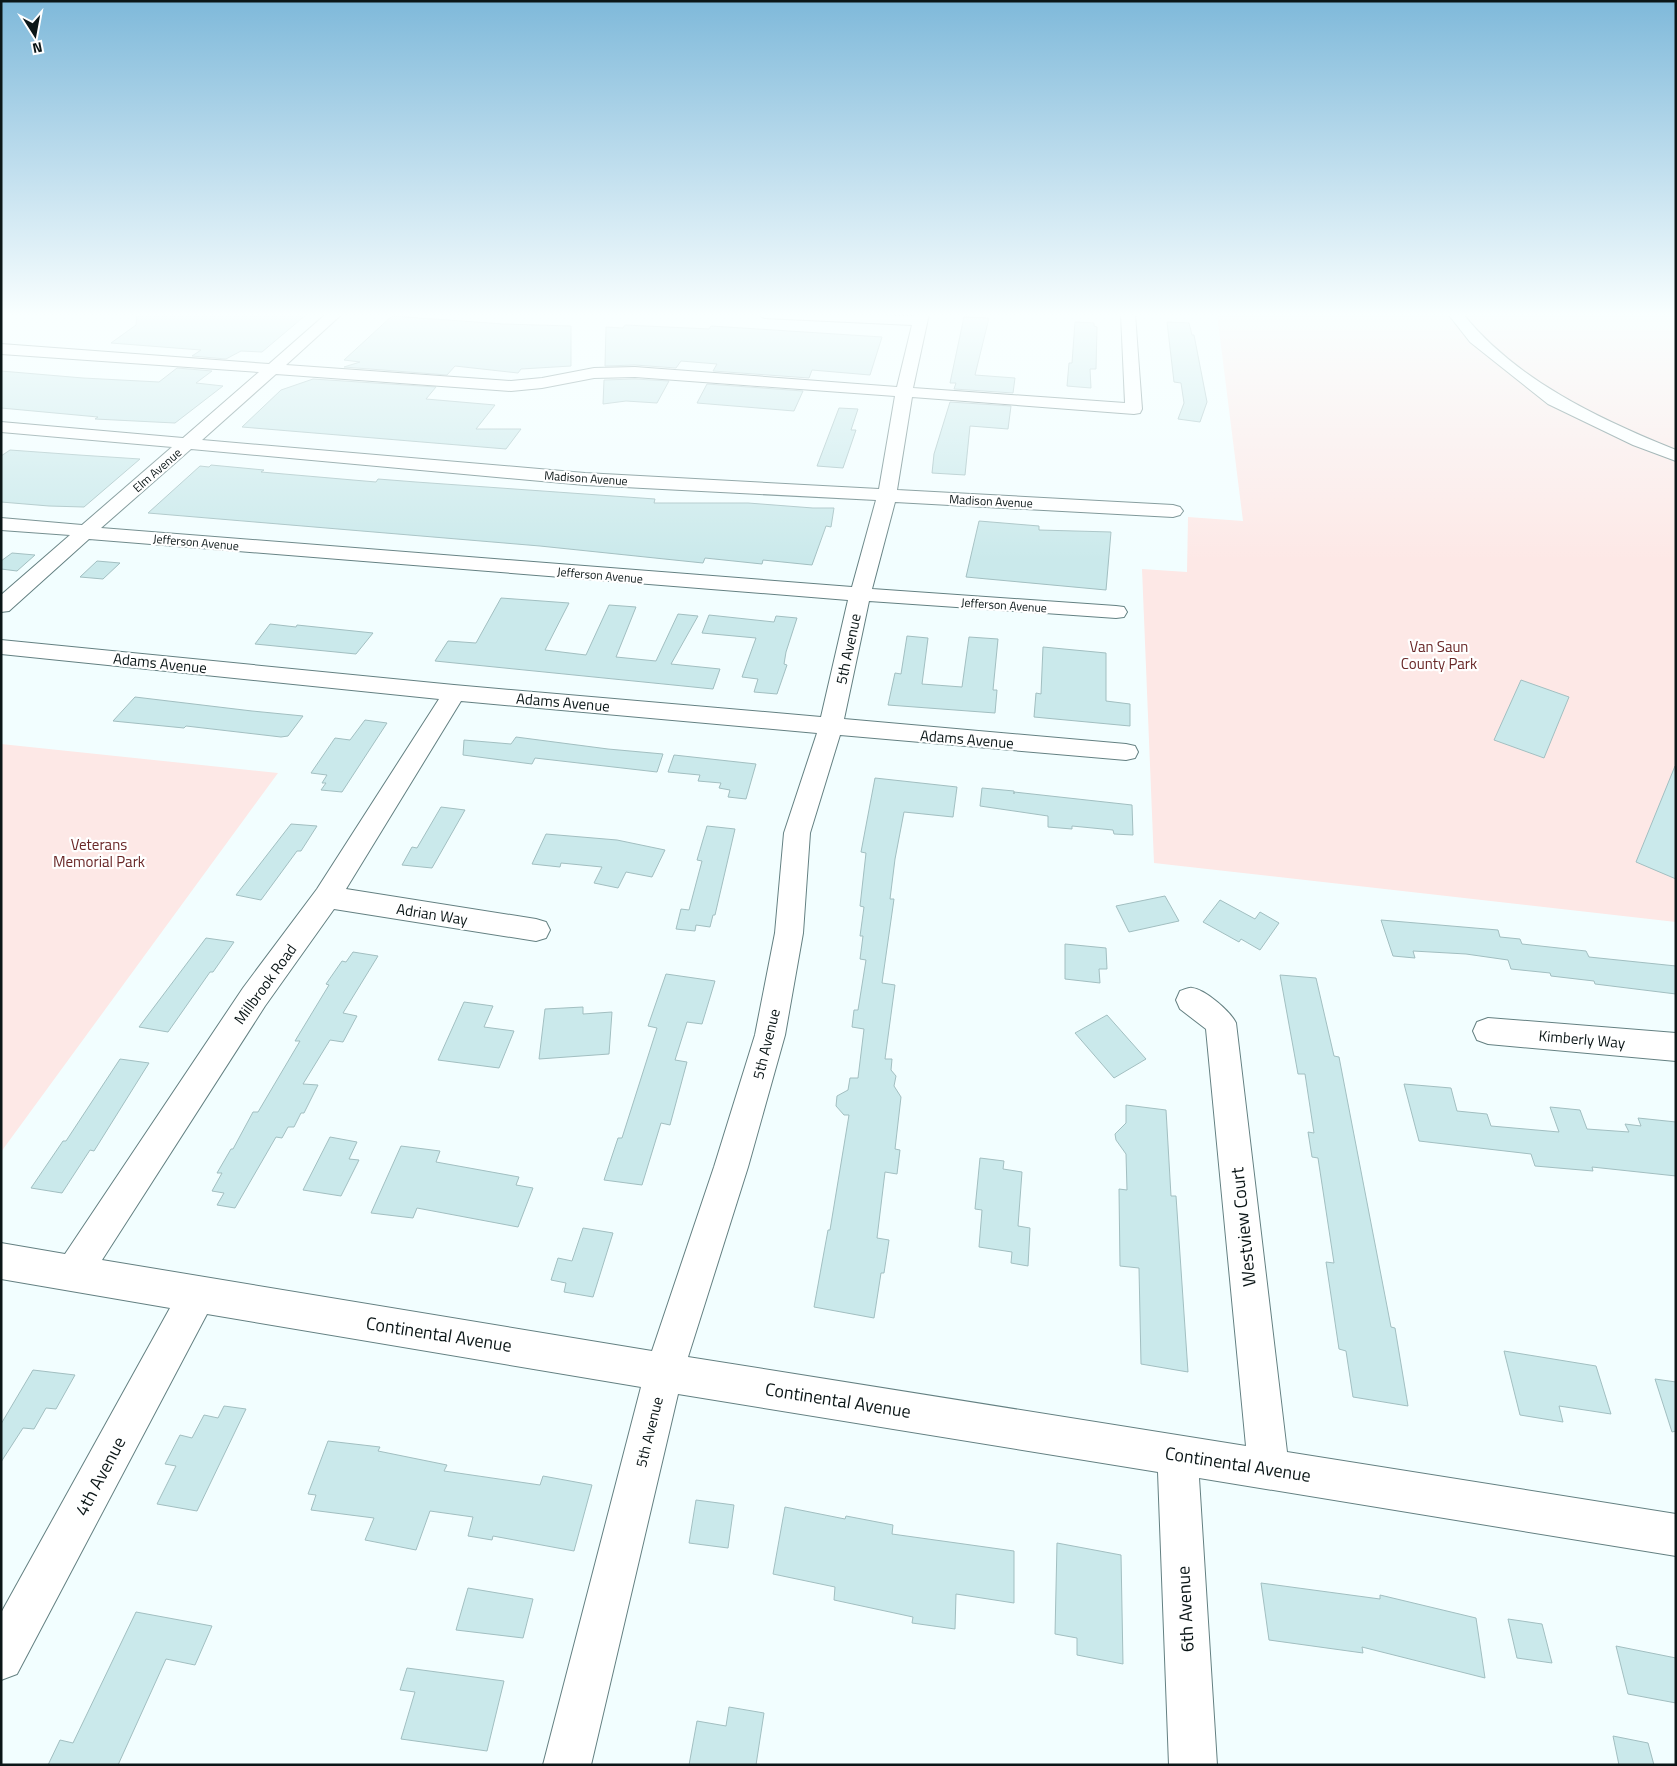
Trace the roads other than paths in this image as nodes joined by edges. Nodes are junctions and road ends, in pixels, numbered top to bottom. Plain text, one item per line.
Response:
1 (242, 396) edge
2 (903, 396) edge
3 (953, 396) edge
4 (1133, 396) edge
5 (1549, 396) edge
6 (1, 427) edge
7 (189, 442) junction
8 (1676, 456) edge
9 (887, 495) junction
10 (1173, 511) dead end
11 (1, 524) edge
12 (86, 532) junction
13 (860, 595) junction
14 (1, 606) edge
15 (1116, 612) dead end
16 (1, 647) edge
17 (454, 693) junction
18 (831, 726) junction
19 (1126, 752) dead end
20 (327, 897) junction
21 (536, 930) dead end
22 (1191, 1000) dead end
23 (1488, 1031) dead end
24 (1676, 1047) edge
25 (1, 1261) edge
26 (73, 1273) junction
27 (198, 1294) junction
28 (664, 1372) junction
29 (1178, 1454) junction
30 (1269, 1469) junction
31 (1676, 1535) edge
32 (1, 1658) edge
33 (567, 1765) edge
34 (1193, 1765) edge

1 - 7 street, Elm Avenue
2 - 9 street, 5th Avenue
3 - 4 street
5 - 8 street
6 - 7 street, Madison Avenue
7 - 9 street, Madison Avenue
7 - 12 street, Elm Avenue
9 - 10 street, Madison Avenue
9 - 13 street, 5th Avenue
11 - 12 street, Jefferson Avenue
12 - 13 street, Jefferson Avenue
12 - 14 street, Elm Avenue
13 - 15 street, Jefferson Avenue
13 - 18 street, 5th Avenue
16 - 17 street, Adams Avenue
17 - 18 street, Adams Avenue
17 - 20 street, Millbrook Road
18 - 19 street, Adams Avenue
18 - 28 street, 5th Avenue
20 - 21 street, Adrian Way
20 - 26 street, Millbrook Road
22 - 30 street, Westview Court
23 - 24 street, Kimberly Way
25 - 26 street, Continental Avenue
26 - 27 street, Continental Avenue
27 - 28 street, Continental Avenue
27 - 32 street, 4th Avenue
28 - 29 street, Continental Avenue
28 - 33 street, 5th Avenue
29 - 30 street, Continental Avenue
29 - 34 street, 6th Avenue
30 - 31 street, Continental Avenue

